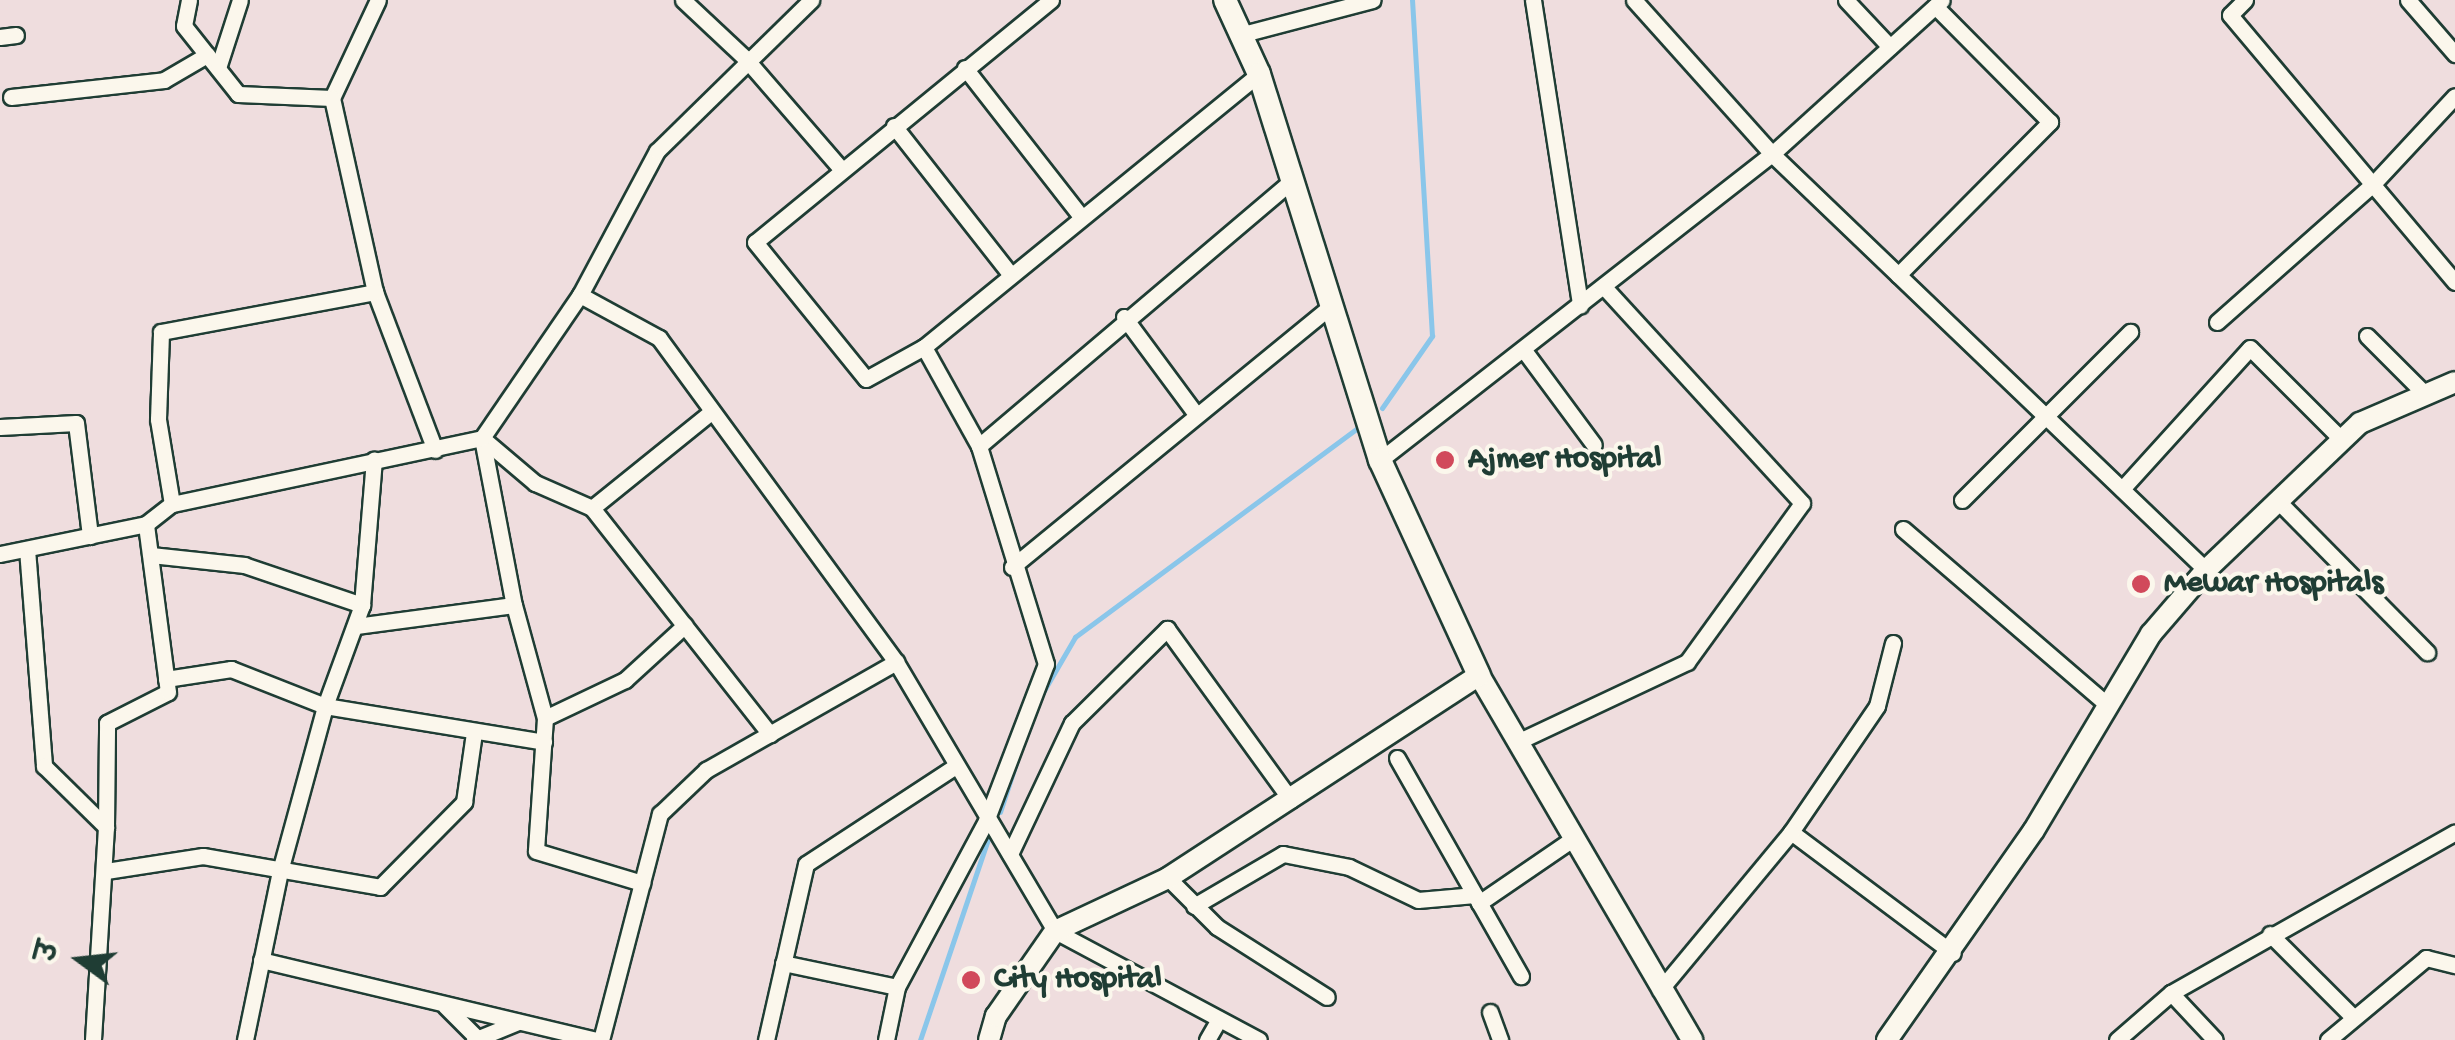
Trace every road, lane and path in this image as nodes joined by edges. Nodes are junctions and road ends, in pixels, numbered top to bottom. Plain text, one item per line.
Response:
1 (189, 0) edge
2 (240, 0) edge
3 (378, 0) edge
4 (683, 0) edge
5 (811, 0) edge
6 (1051, 0) edge
7 (1225, 0) edge
8 (1373, 0) edge
9 (1533, 0) edge
10 (1634, 0) edge
11 (1846, 0) edge
12 (2245, 0) edge
13 (2408, 0) edge
14 (1938, 3) edge
15 (1243, 34) junction
16 (1890, 47) junction
17 (2455, 54) edge
18 (745, 58) junction
19 (212, 62) junction
20 (965, 68) junction
21 (1259, 74) junction
22 (2455, 96) edge
23 (11, 97) dead end
24 (332, 98) junction
25 (894, 126) junction
26 (1772, 154) junction
27 (842, 170) junction
28 (1293, 180) junction
29 (2374, 184) junction
30 (1080, 215) junction
31 (1010, 274) junction
32 (1898, 275) junction
33 (2455, 282) edge
34 (1604, 286) junction
35 (375, 292) junction
36 (580, 296) junction
37 (1580, 304) junction
38 (1330, 307) junction
39 (1124, 318) junction
40 (2217, 322) dead end
41 (2130, 332) dead end
42 (2367, 336) dead end
43 (924, 347) junction
44 (1523, 349) junction
45 (866, 379) junction
46 (2455, 382) edge
47 (2423, 392) junction
48 (864, 396) dead end
49 (712, 412) junction
50 (1196, 413) junction
51 (2046, 417) junction
52 (0, 427) edge
53 (482, 438) junction
54 (2340, 438) junction
55 (1594, 445) dead end
56 (979, 446) junction
57 (436, 450) junction
58 (1378, 453) junction
59 (374, 459) junction
60 (2122, 490) junction
61 (1962, 500) dead end
62 (2277, 500) junction
63 (172, 504) junction
64 (592, 508) junction
65 (146, 524) junction
66 (1903, 529) dead end
67 (90, 536) junction
68 (28, 549) junction
69 (0, 554) edge
70 (151, 555) junction
71 (1012, 566) junction
72 (2206, 570) junction
73 (514, 605) junction
74 (362, 606) junction
75 (356, 626) junction
76 (685, 626) junction
77 (1893, 643) dead end
78 (2427, 652) dead end
79 (896, 662) junction
80 (1480, 674) junction
81 (166, 679) junction
82 (2104, 703) junction
83 (325, 706) junction
84 (546, 718) junction
85 (474, 732) junction
86 (770, 734) junction
87 (544, 742) junction
88 (1517, 742) junction
89 (1397, 758) dead end
90 (954, 767) junction
91 (1291, 800) junction
92 (986, 820) junction
93 (106, 828) junction
94 (1791, 832) junction
95 (2455, 832) edge
96 (1571, 840) junction
97 (1010, 854) junction
98 (106, 871) junction
99 (280, 871) junction
100 (1168, 878) junction
101 (642, 882) junction
102 (1477, 899) junction
103 (1194, 906) junction
104 (1054, 931) junction
105 (2270, 934) junction
106 (1953, 953) junction
107 (261, 960) junction
108 (783, 963) junction
109 (2455, 965) edge
110 (1521, 976) dead end
111 (896, 987) junction
112 (1660, 990) junction
113 (2171, 993) junction
114 (1327, 998) dead end
115 (444, 1004) junction
116 (1490, 1012) dead end
117 (2351, 1016) junction
118 (1218, 1018) junction
119 (518, 1022) junction
120 (476, 1039) edge
121 (93, 1040) edge
122 (245, 1040) edge
123 (599, 1040) edge
124 (766, 1040) edge
125 (886, 1040) edge
126 (989, 1040) edge
127 (1207, 1040) edge
128 (1259, 1040) edge
129 (1500, 1040) edge
130 (1692, 1040) edge
131 (1887, 1040) edge
132 (2118, 1040) edge
133 (2215, 1040) edge
134 (2328, 1040) edge

1 - 19 street
2 - 19 street
3 - 24 street
4 - 18 street
5 - 18 street
6 - 20 street
7 - 15 main road
8 - 15 street
9 - 37 street
10 - 26 street
11 - 16 street
12 - 29 street
13 - 17 street
14 - 16 street
14 - 32 street
15 - 21 main road
16 - 26 street
18 - 27 street
18 - 36 street
19 - 23 street
19 - 24 street
20 - 25 street
20 - 30 street
21 - 28 main road
21 - 30 street
22 - 29 street
24 - 35 street
25 - 27 street
25 - 31 street
26 - 32 street
26 - 34 street
27 - 45 street
28 - 38 main road
28 - 39 street
29 - 33 street
29 - 40 street
30 - 31 street
31 - 43 street
32 - 51 street
34 - 37 street
34 - 88 street
35 - 57 street
35 - 63 street
36 - 49 street
36 - 53 street
37 - 44 street
38 - 50 street
38 - 58 main road
39 - 50 street
39 - 56 street
41 - 51 street
42 - 47 street
43 - 45 street
43 - 56 street
44 - 55 street
44 - 58 street
45 - 48 street
46 - 47 street
47 - 54 street
49 - 64 street
49 - 79 street
50 - 71 street
51 - 60 street
51 - 61 street
52 - 67 street
53 - 57 street
53 - 64 street
53 - 73 street
54 - 60 street
54 - 62 street
56 - 71 street
57 - 59 street
58 - 80 main road
59 - 63 street
59 - 74 street
60 - 72 street
62 - 72 street
62 - 78 street
63 - 65 street
64 - 76 street
65 - 67 street
65 - 70 street
66 - 82 street
67 - 68 street
68 - 69 street
68 - 93 street
70 - 74 street
70 - 81 street
71 - 92 street
72 - 82 street
73 - 75 street
73 - 84 street
74 - 75 street
75 - 83 street
76 - 84 street
76 - 86 street
77 - 94 street
79 - 86 street
79 - 90 street
80 - 88 street
80 - 91 street
81 - 83 street
81 - 93 street
82 - 106 street
83 - 85 street
83 - 99 street
84 - 87 street
85 - 87 street
85 - 99 street
86 - 101 street
87 - 101 street
88 - 96 street
89 - 102 street
90 - 92 street
90 - 108 street
91 - 97 street
91 - 100 street
92 - 97 street
92 - 111 street
93 - 98 street
94 - 106 street
94 - 112 street
95 - 105 street
96 - 102 street
96 - 112 street
97 - 104 street
98 - 99 street
98 - 121 street
99 - 107 street
100 - 103 street
100 - 104 street
101 - 123 street
102 - 103 street
102 - 110 street
103 - 114 street
104 - 118 street
104 - 126 street
105 - 113 street
105 - 117 street
106 - 131 street
107 - 115 street
107 - 122 street
108 - 111 street
108 - 124 street
109 - 117 street
111 - 125 street
112 - 130 street
113 - 132 street
113 - 133 street
115 - 119 street
115 - 120 street
116 - 129 street
117 - 134 street
118 - 127 street
118 - 128 street
119 - 120 street
119 - 123 street

